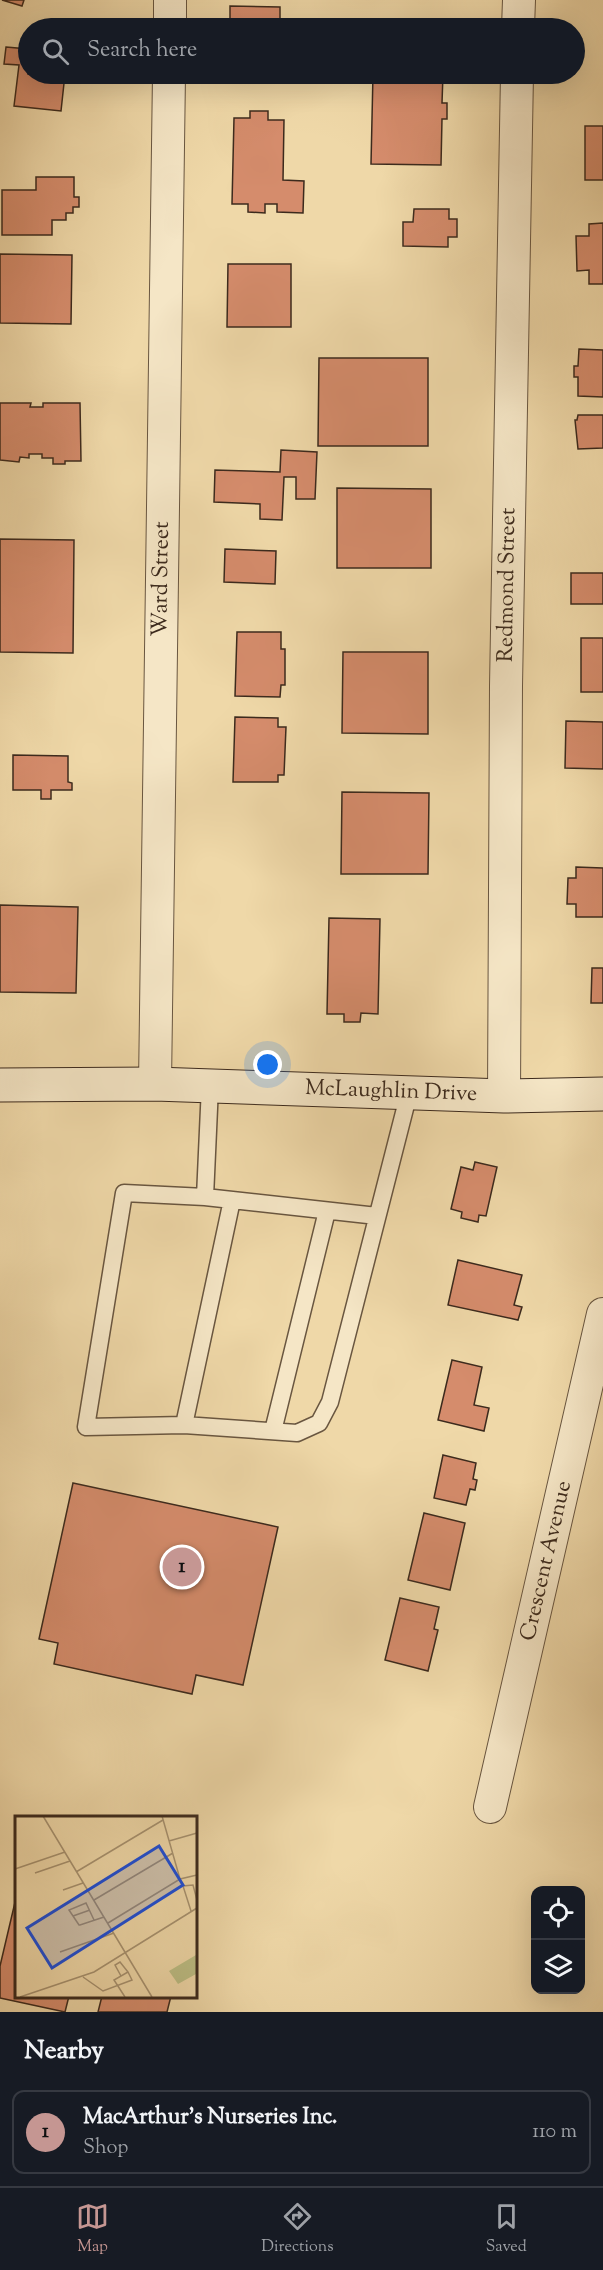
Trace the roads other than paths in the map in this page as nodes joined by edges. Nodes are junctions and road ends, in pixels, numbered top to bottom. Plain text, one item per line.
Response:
1 (170, 0) edge
2 (519, 0) edge
3 (170, 18) edge
4 (518, 18) edge
5 (169, 84) edge
6 (517, 84) edge
7 (155, 1084) junction
8 (0, 1085) edge
9 (210, 1086) junction
10 (409, 1093) junction
11 (603, 1094) edge
12 (504, 1096) junction
13 (205, 1197) junction
14 (232, 1200) junction
15 (327, 1210) junction
16 (377, 1216) junction
17 (603, 1314) edge
18 (184, 1425) junction
19 (273, 1431) junction
20 (490, 1807) dead end

1 - 3 street
2 - 4 street
5 - 7 street, Ward Street
6 - 12 street, Redmond Street
7 - 8 main road, McLaughlin Drive
7 - 9 main road, McLaughlin Drive
9 - 10 main road, McLaughlin Drive
9 - 13 lane
10 - 12 main road, McLaughlin Drive
10 - 16 lane
11 - 12 main road, McLaughlin Drive
13 - 14 lane
13 - 18 lane
14 - 15 lane
14 - 18 lane
15 - 16 lane
15 - 19 lane
16 - 19 lane
17 - 20 street, Crescent Avenue
18 - 19 lane

